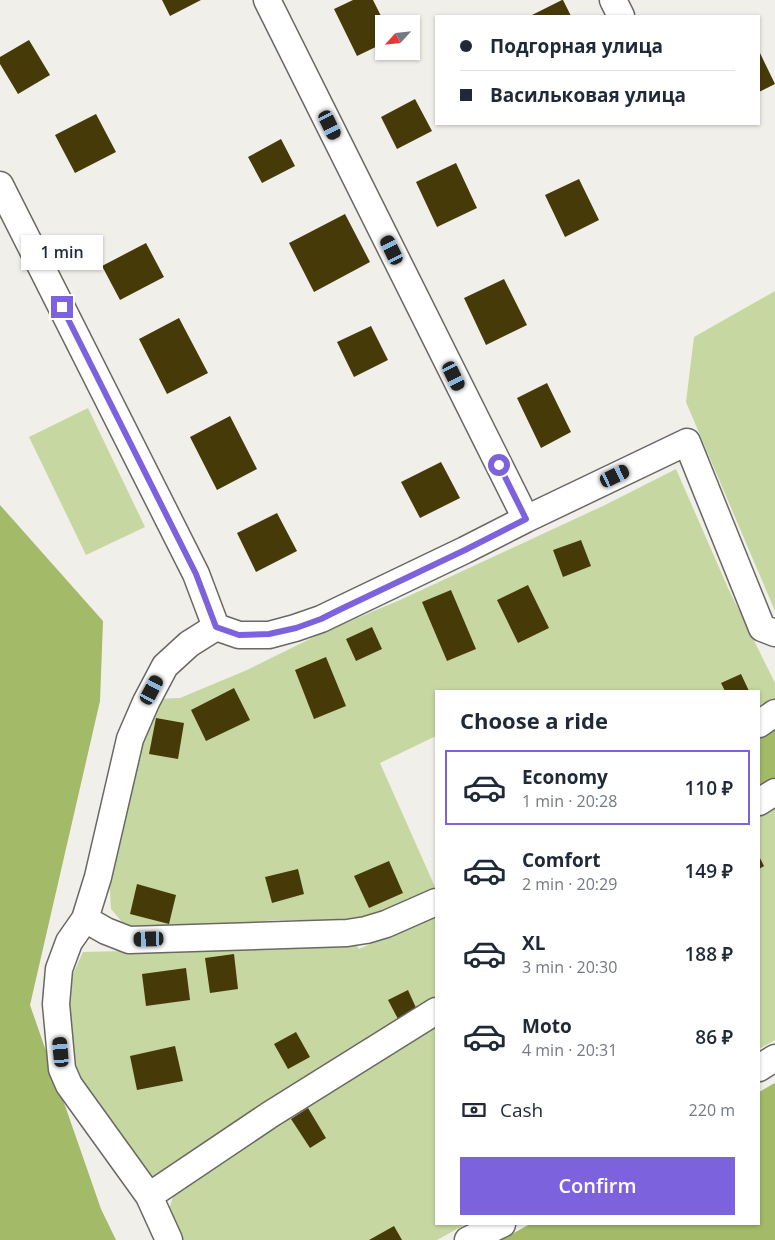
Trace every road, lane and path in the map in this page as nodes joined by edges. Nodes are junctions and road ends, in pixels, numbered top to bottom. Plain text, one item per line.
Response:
1 (267, 0) edge
2 (612, 0) edge
3 (620, 15) edge
4 (0, 186) edge
5 (526, 519) junction
6 (216, 627) junction
7 (769, 630) edge
8 (775, 654) edge
9 (775, 712) edge
10 (760, 723) edge
11 (775, 792) edge
12 (760, 801) edge
13 (435, 902) edge
14 (85, 918) junction
15 (435, 1012) edge
16 (775, 1058) edge
17 (760, 1067) edge
18 (149, 1196) junction
19 (500, 1225) edge
20 (168, 1240) edge
21 (468, 1240) edge

1 - 5 street
2 - 3 street
4 - 6 street
5 - 6 street
5 - 7 street
6 - 14 street
7 - 8 street
9 - 10 street
11 - 12 street
13 - 14 street
14 - 18 street
15 - 18 street
16 - 17 street
18 - 20 street
19 - 21 street

